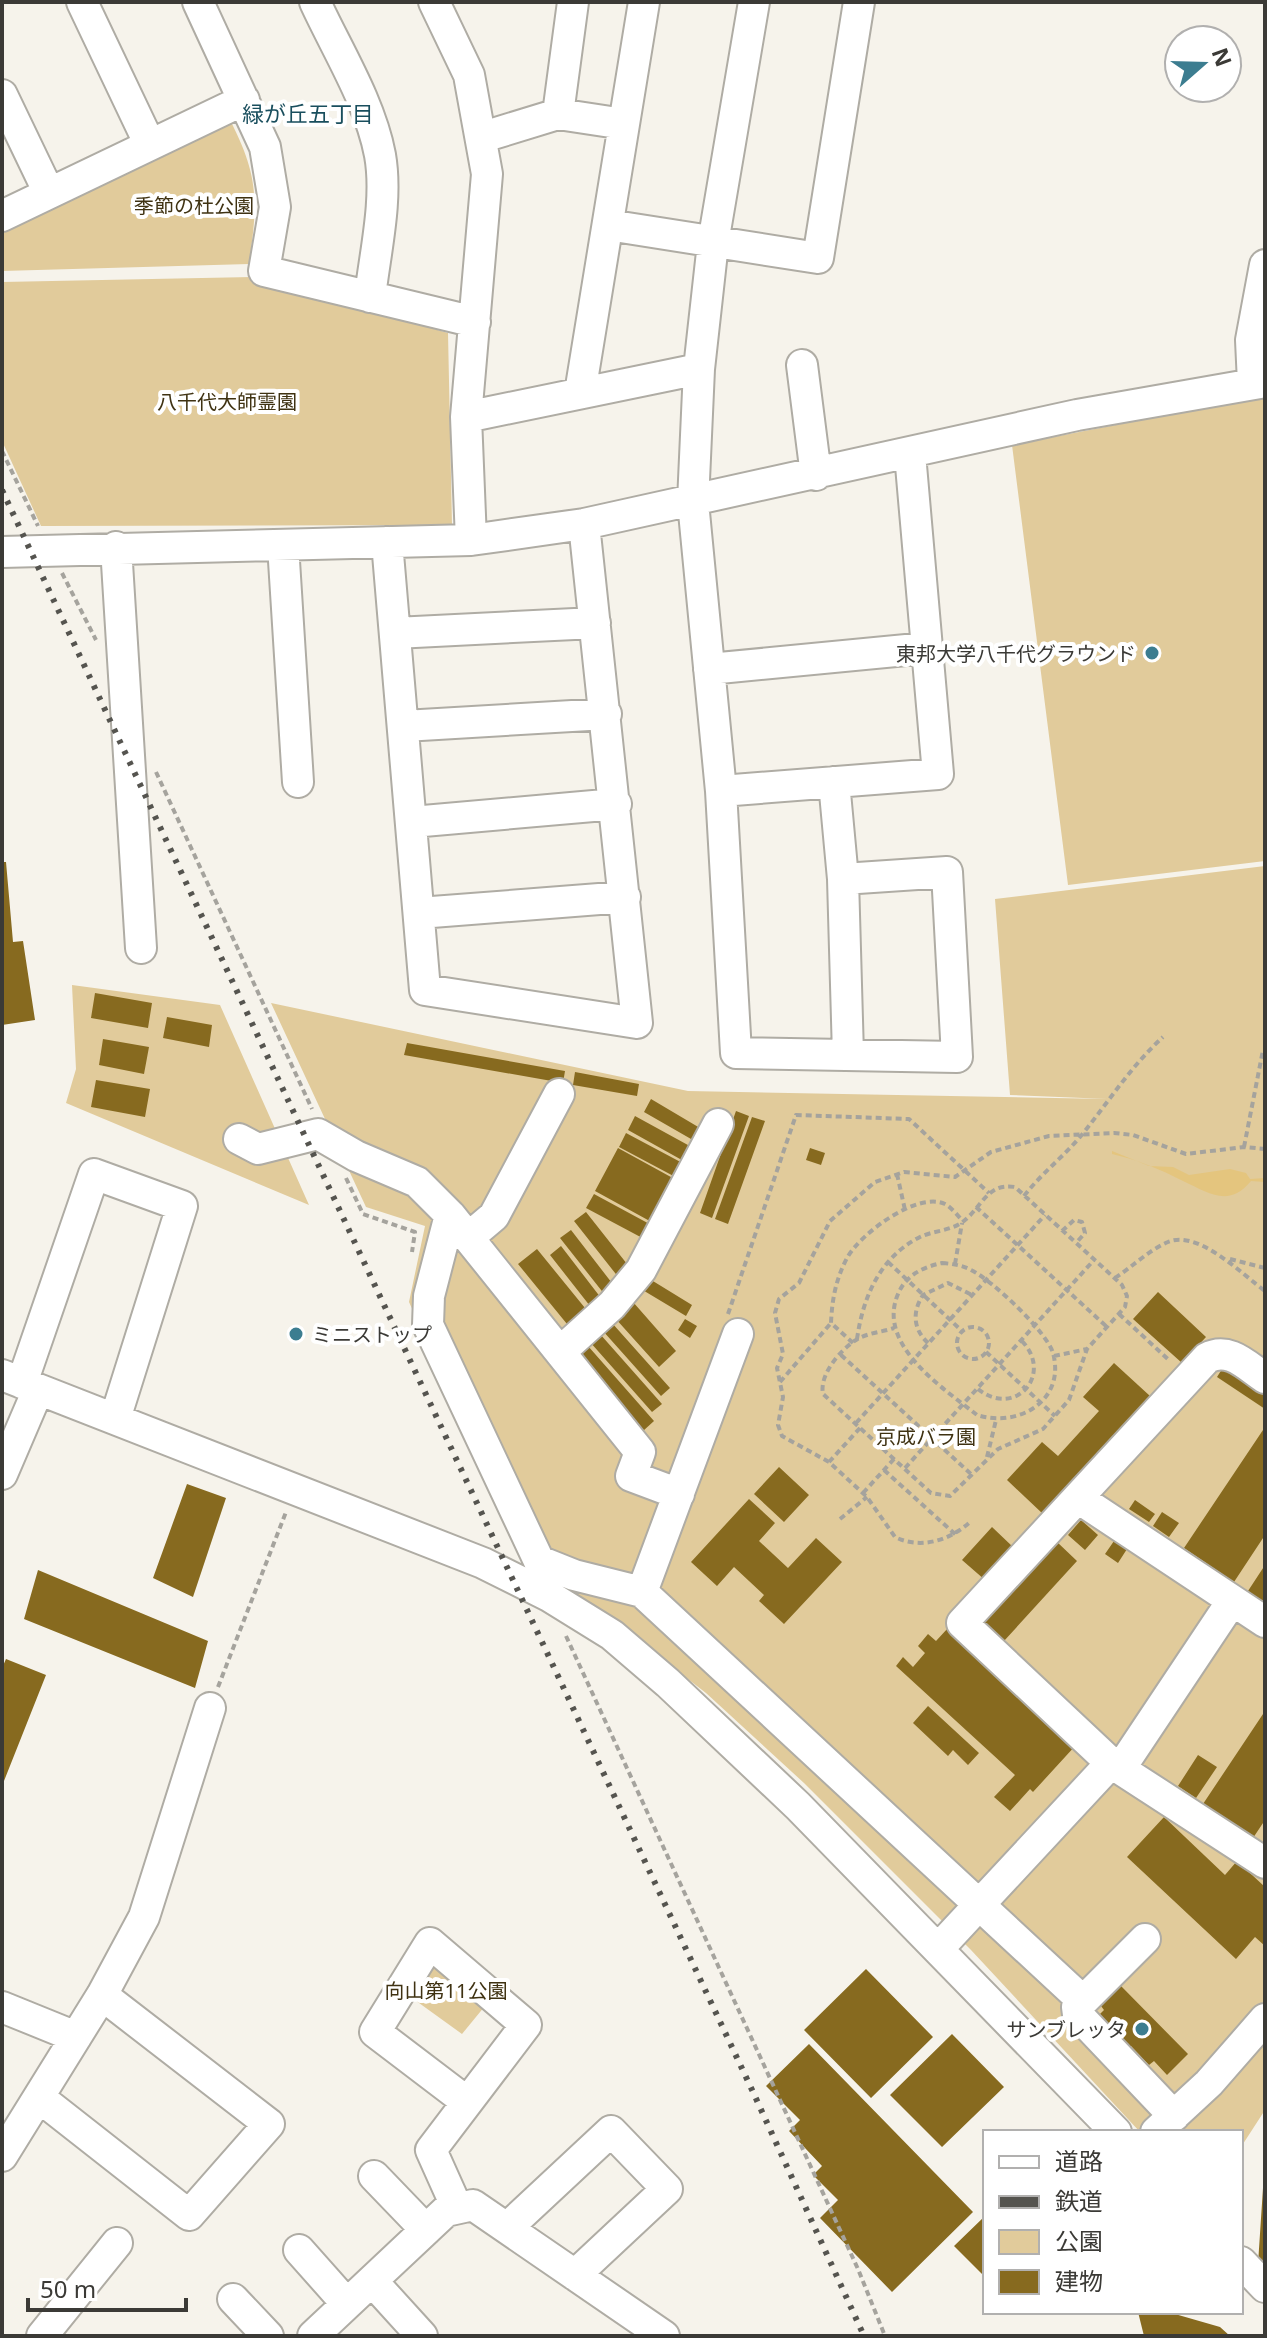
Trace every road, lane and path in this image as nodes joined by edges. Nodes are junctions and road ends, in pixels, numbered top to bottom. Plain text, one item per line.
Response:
1 (82, 2) edge
2 (198, 2) edge
3 (315, 2) edge
4 (434, 2) edge
5 (573, 2) edge
6 (644, 2) edge
7 (754, 2) edge
8 (859, 2) edge
9 (2, 95) edge
10 (244, 100) junction
11 (558, 114) junction
12 (624, 124) junction
13 (483, 137) junction
14 (150, 145) junction
15 (49, 193) junction
16 (2, 216) edge
17 (608, 225) junction
18 (713, 243) junction
19 (1265, 265) edge
20 (370, 297) junction
21 (475, 322) junction
22 (802, 365) dead end
23 (699, 369) junction
24 (1259, 383) edge
25 (580, 393) junction
26 (466, 417) junction
27 (910, 454) junction
28 (816, 475) junction
29 (693, 502) junction
30 (584, 524) junction
31 (471, 540) junction
32 (387, 542) junction
33 (283, 545) junction
34 (116, 547) junction
35 (2, 552) edge
36 (595, 623) junction
37 (395, 633) junction
38 (927, 648) junction
39 (709, 669) junction
40 (606, 714) junction
41 (404, 726) junction
42 (298, 782) dead end
43 (834, 782) junction
44 (721, 791) junction
45 (616, 804) junction
46 (412, 822) junction
47 (843, 879) junction
48 (625, 897) junction
49 (419, 913) junction
50 (141, 948) dead end
51 (1163, 1037) dead end
52 (1263, 1050) dead end
53 (848, 1055) junction
54 (559, 1094) dead end
55 (718, 1124) dead end
56 (1080, 1137) junction
57 (239, 1139) dead end
58 (1244, 1147) junction
59 (1265, 1149) edge
60 (967, 1172) junction
61 (897, 1174) junction
62 (989, 1193) junction
63 (1024, 1196) junction
64 (976, 1207) junction
65 (905, 1210) junction
66 (1045, 1215) junction
67 (963, 1222) junction
68 (459, 1227) junction
69 (1062, 1231) junction
70 (1076, 1243) junction
71 (1017, 1245) junction
72 (1228, 1259) junction
73 (1094, 1260) junction
74 (888, 1262) junction
75 (955, 1264) junction
76 (1265, 1268) edge
77 (1115, 1279) junction
78 (907, 1280) junction
79 (985, 1280) junction
80 (1066, 1290) junction
81 (1265, 1291) edge
82 (923, 1295) junction
83 (972, 1295) junction
84 (1119, 1314) junction
85 (950, 1319) junction
86 (831, 1323) junction
87 (1034, 1325) junction
88 (1107, 1327) junction
89 (894, 1328) junction
90 (962, 1331) junction
91 (738, 1334) joint
92 (1021, 1340) junction
93 (855, 1341) junction
94 (928, 1343) junction
95 (1087, 1349) junction
96 (560, 1352) junction
97 (986, 1352) junction
98 (841, 1355) junction
99 (1053, 1356) junction
100 (914, 1358) junction
101 (999, 1364) junction
102 (1189, 1378) junction
103 (1265, 1378) edge
104 (21, 1383) edge
105 (779, 1383) junction
106 (977, 1388) junction
107 (1026, 1389) junction
108 (883, 1393) junction
109 (1041, 1403) junction
110 (963, 1404) junction
111 (1055, 1416) junction
112 (115, 1419) junction
113 (996, 1420) junction
114 (855, 1424) junction
115 (860, 1428) junction
116 (932, 1438) junction
117 (894, 1459) junction
118 (987, 1459) junction
119 (829, 1462) junction
120 (904, 1468) junction
121 (884, 1470) junction
122 (2, 1474) edge
123 (973, 1475) junction
124 (295, 1488) junction
125 (679, 1494) junction
126 (865, 1495) junction
127 (1078, 1498) junction
128 (840, 1519) dead end
129 (970, 1522) dead end
130 (956, 1535) junction
131 (642, 1592) junction
132 (1232, 1601) junction
133 (1265, 1622) edge
134 (210, 1708) joint
135 (1116, 1766) junction
136 (1265, 1863) edge
137 (980, 1904) junction
138 (1145, 1939) dead end
139 (938, 1949) junction
140 (102, 1995) junction
141 (1083, 2001) junction
142 (2, 2007) edge
143 (1265, 2019) edge
144 (76, 2037) junction
145 (40, 2098) junction
146 (467, 2102) junction
147 (1165, 2124) edge
148 (1114, 2130) edge
149 (2, 2156) edge
150 (374, 2176) dead end
151 (457, 2208) junction
152 (507, 2228) junction
153 (426, 2230) junction
154 (117, 2243) dead end
155 (299, 2250) dead end
156 (1243, 2264) edge
157 (575, 2275) junction
158 (372, 2281) junction
159 (1265, 2287) edge
160 (233, 2299) dead end
161 (347, 2304) junction
162 (643, 2331) edge
163 (42, 2336) edge
164 (268, 2336) edge
165 (313, 2336) edge
166 (422, 2336) edge

1 - 14 street
2 - 10 street
3 - 20 street
4 - 13 street
5 - 11 street
6 - 12 street
7 - 18 street
8 - 18 street
9 - 15 street
10 - 14 street
10 - 20 street
11 - 12 street
11 - 13 street
12 - 17 street
13 - 21 street
14 - 15 street
15 - 16 street
17 - 18 street
17 - 25 street
18 - 23 street
19 - 24 street
20 - 21 street
21 - 26 street
22 - 28 street
23 - 25 street
23 - 29 street
24 - 27 street
25 - 26 street
26 - 31 street
27 - 28 street
27 - 38 street
28 - 29 street
29 - 30 street
29 - 39 street
30 - 31 street
30 - 36 street
31 - 32 street
32 - 33 street
32 - 37 street
33 - 34 street
33 - 42 street
34 - 35 street
34 - 50 street
36 - 37 street
36 - 40 street
37 - 41 street
38 - 39 street
38 - 43 street
39 - 44 street
40 - 41 street
40 - 45 street
41 - 46 street
43 - 44 street
43 - 47 street
44 - 53 street
45 - 46 street
45 - 48 street
46 - 49 street
47 - 53 street
47 - 53 street
48 - 49 street
48 - 49 street
51 - 56 path
52 - 58 path
54 - 68 street
55 - 96 street
56 - 58 path
56 - 60 path
56 - 63 path
57 - 68 street
58 - 59 path
60 - 61 path
60 - 62 path
60 - 91 path
61 - 65 path
61 - 105 path
62 - 63 path
62 - 64 path
63 - 66 path
64 - 67 path
64 - 71 path
65 - 67 path
65 - 86 path
66 - 69 path
66 - 71 path
67 - 74 path
67 - 75 path
68 - 96 street
68 - 131 street
69 - 70 path
69 - 70 path
70 - 73 path
71 - 79 path
71 - 80 path
72 - 76 path
72 - 77 path
72 - 81 path
73 - 77 path
73 - 80 path
74 - 78 path
74 - 93 path
75 - 78 path
75 - 79 path
77 - 84 path
78 - 82 path
78 - 89 path
79 - 83 path
79 - 87 path
80 - 87 path
80 - 88 path
82 - 83 path
82 - 85 path
82 - 94 path
83 - 85 path
84 - 88 path
84 - 102 path
85 - 90 path
85 - 94 path
86 - 93 path
86 - 105 path
87 - 92 path
87 - 99 path
88 - 95 path
89 - 93 path
89 - 100 path
90 - 97 path
90 - 97 path
91 - 125 street
92 - 101 path
92 - 107 path
93 - 98 path
94 - 100 path
95 - 99 path
95 - 111 path
96 - 125 street
97 - 101 path
98 - 108 path
98 - 114 path
99 - 109 path
100 - 108 path
100 - 110 path
101 - 106 path
101 - 107 path
102 - 103 street
102 - 127 street
104 - 112 street
104 - 112 street
104 - 122 street
105 - 119 path
106 - 107 path
106 - 110 path
107 - 109 path
108 - 114 path
108 - 116 path
109 - 111 path
109 - 113 path
110 - 113 path
110 - 116 path
111 - 118 path
112 - 124 street
113 - 118 path
114 - 115 path
115 - 117 path
115 - 119 path
116 - 120 path
116 - 123 path
117 - 120 path
117 - 121 path
118 - 123 path
119 - 126 path
120 - 123 path
121 - 126 path
121 - 130 path
124 - 134 path
124 - 139 street
125 - 131 street
126 - 128 path
126 - 130 path
127 - 132 street
127 - 135 street
129 - 130 path
131 - 137 street
132 - 133 street
132 - 135 street
134 - 140 street
135 - 136 street
135 - 137 street
137 - 139 street
137 - 141 street
138 - 141 street
139 - 148 street
140 - 144 street
140 - 145 street
141 - 147 street
142 - 144 street
143 - 147 street
144 - 145 street
145 - 149 street
146 - 146 street
146 - 151 street
150 - 153 street
151 - 152 street
151 - 153 street
152 - 157 street
152 - 157 street
153 - 158 street
154 - 163 street
155 - 161 street
156 - 159 street
157 - 162 street
158 - 161 street
158 - 166 street
160 - 164 street
161 - 165 street

